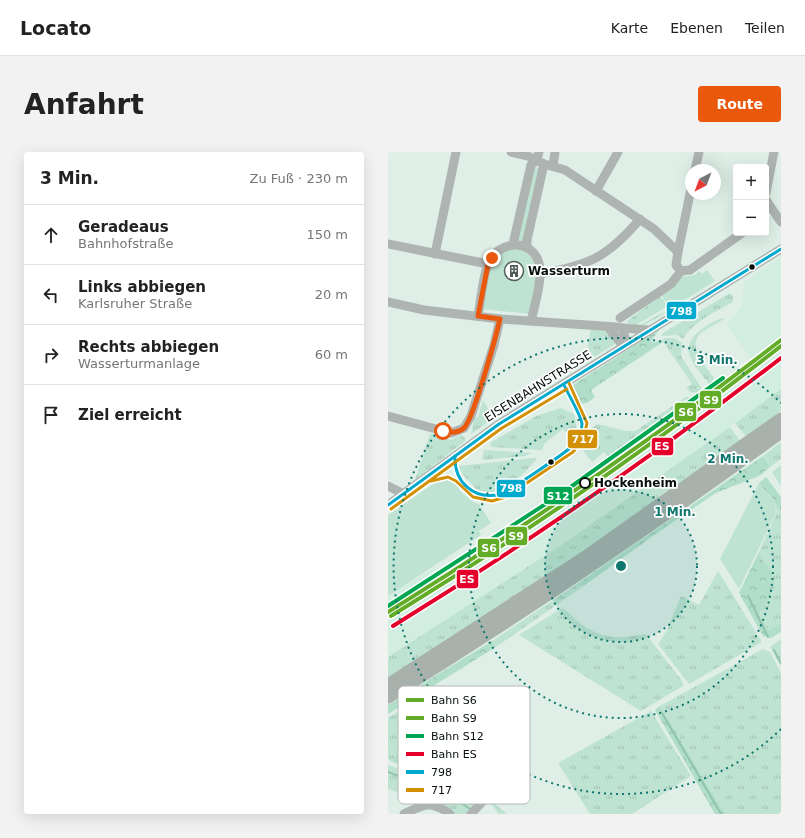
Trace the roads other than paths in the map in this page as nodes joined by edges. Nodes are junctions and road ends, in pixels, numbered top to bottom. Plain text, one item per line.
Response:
1 (456, 152) edge
2 (511, 152) edge
3 (555, 152) edge
4 (618, 152) edge
5 (699, 152) edge
6 (774, 152) edge
7 (543, 160) edge
8 (696, 164) edge
9 (769, 178) edge
10 (596, 191) junction
11 (689, 200) edge
12 (770, 214) edge
13 (640, 219) junction
14 (781, 222) edge
15 (738, 236) edge
16 (388, 244) edge
17 (513, 244) junction
18 (527, 247) junction
19 (781, 249) edge
20 (678, 252) junction
21 (435, 254) junction
22 (488, 264) junction
23 (681, 271) junction
24 (540, 274) junction
25 (388, 302) edge
26 (478, 316) junction
27 (620, 318) dead end
28 (500, 319) junction
29 (531, 321) junction
30 (608, 327) junction
31 (622, 328) junction
32 (651, 330) junction
33 (623, 346) junction
34 (388, 416) edge
35 (781, 419) edge
36 (781, 432) edge
37 (388, 486) edge
38 (404, 494) junction
39 (388, 505) edge
40 (388, 685) edge
41 (405, 686) edge
42 (398, 691) edge
43 (388, 697) edge
44 (480, 804) dead end
45 (404, 814) edge
46 (450, 814) edge
47 (471, 814) edge

1 - 21 street
2 - 7 street
3 - 7 street
4 - 10 street
5 - 8 street
6 - 9 street
7 - 10 street
7 - 17 street
7 - 18 street
10 - 13 street
11 - 20 street
12 - 14 street
13 - 20 street
13 - 24 street
15 - 23 street
16 - 21 street
17 - 18 street
17 - 22 street
18 - 24 street
19 - 32 street, EISENBAHNSTRASSE
20 - 23 street
21 - 22 street
22 - 26 street
23 - 27 street
24 - 29 street
25 - 26 street
26 - 28 street
28 - 29 street
28 - 34 street
29 - 30 street
30 - 31 street
30 - 33 street
31 - 32 street
31 - 33 street
32 - 33 street, EISENBAHNSTRASSE
33 - 38 street, EISENBAHNSTRASSE
35 - 40 highway
36 - 41 highway
37 - 38 street
38 - 39 street, EISENBAHNSTRASSE
42 - 43 highway
44 - 47 street
45 - 46 street

